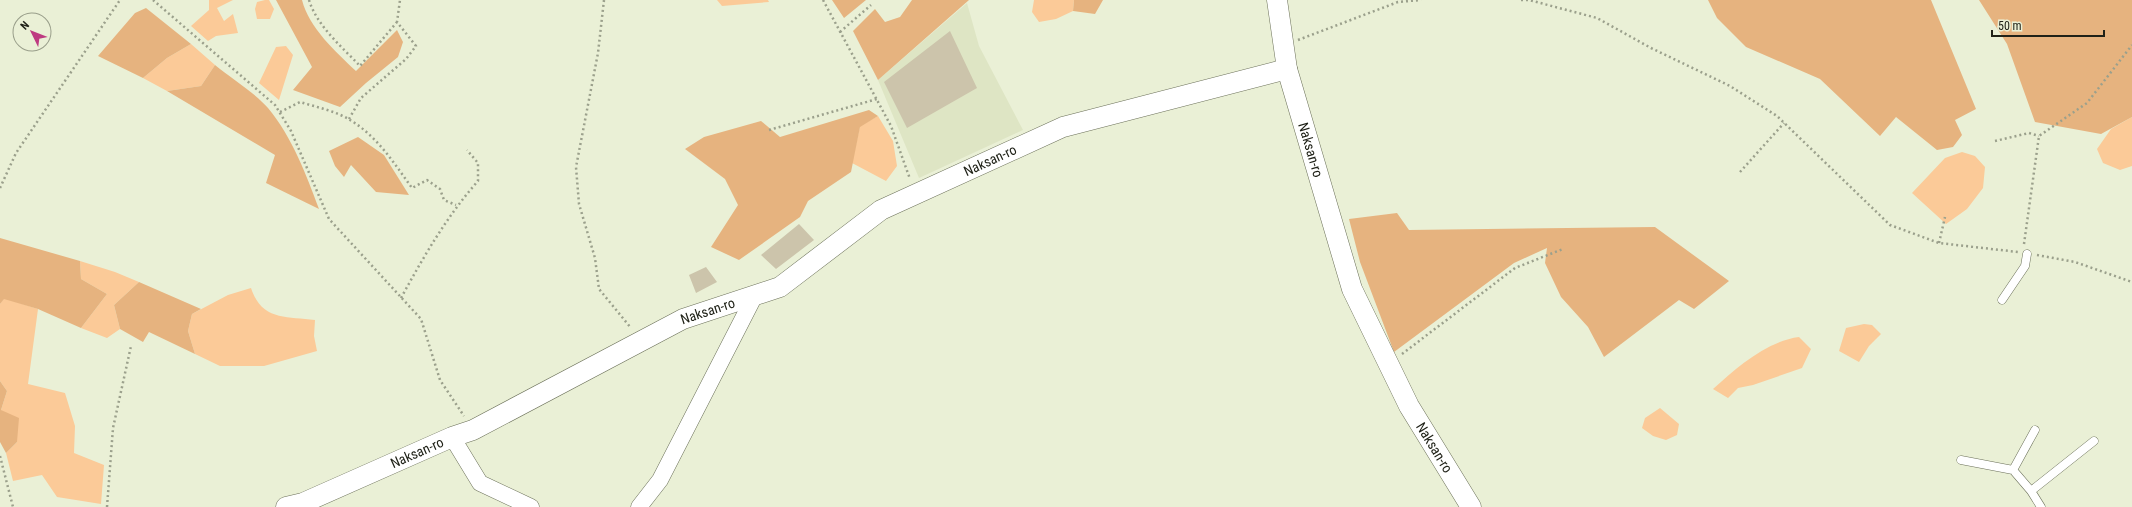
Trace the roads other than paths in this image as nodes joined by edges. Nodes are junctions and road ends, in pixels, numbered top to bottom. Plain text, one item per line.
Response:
1 (1277, 0) edge
2 (1287, 69) junction
3 (2025, 253) road end
4 (754, 296) junction
5 (2002, 300) dead end
6 (2035, 430) dead end
7 (452, 437) junction
8 (2094, 441) dead end
9 (1961, 460) dead end
10 (2013, 470) junction
11 (2031, 491) junction
12 (286, 507) edge
13 (531, 507) edge
14 (639, 507) edge
15 (1471, 507) edge
16 (2041, 507) edge

1 - 2 street
2 - 4 street, Naksan-ro
2 - 15 street, Naksan-ro
3 - 5 lane
4 - 7 street, Naksan-ro
4 - 14 street
6 - 10 lane
7 - 12 street, Naksan-ro
7 - 13 street
8 - 11 lane
9 - 10 lane
10 - 11 lane
11 - 16 lane

